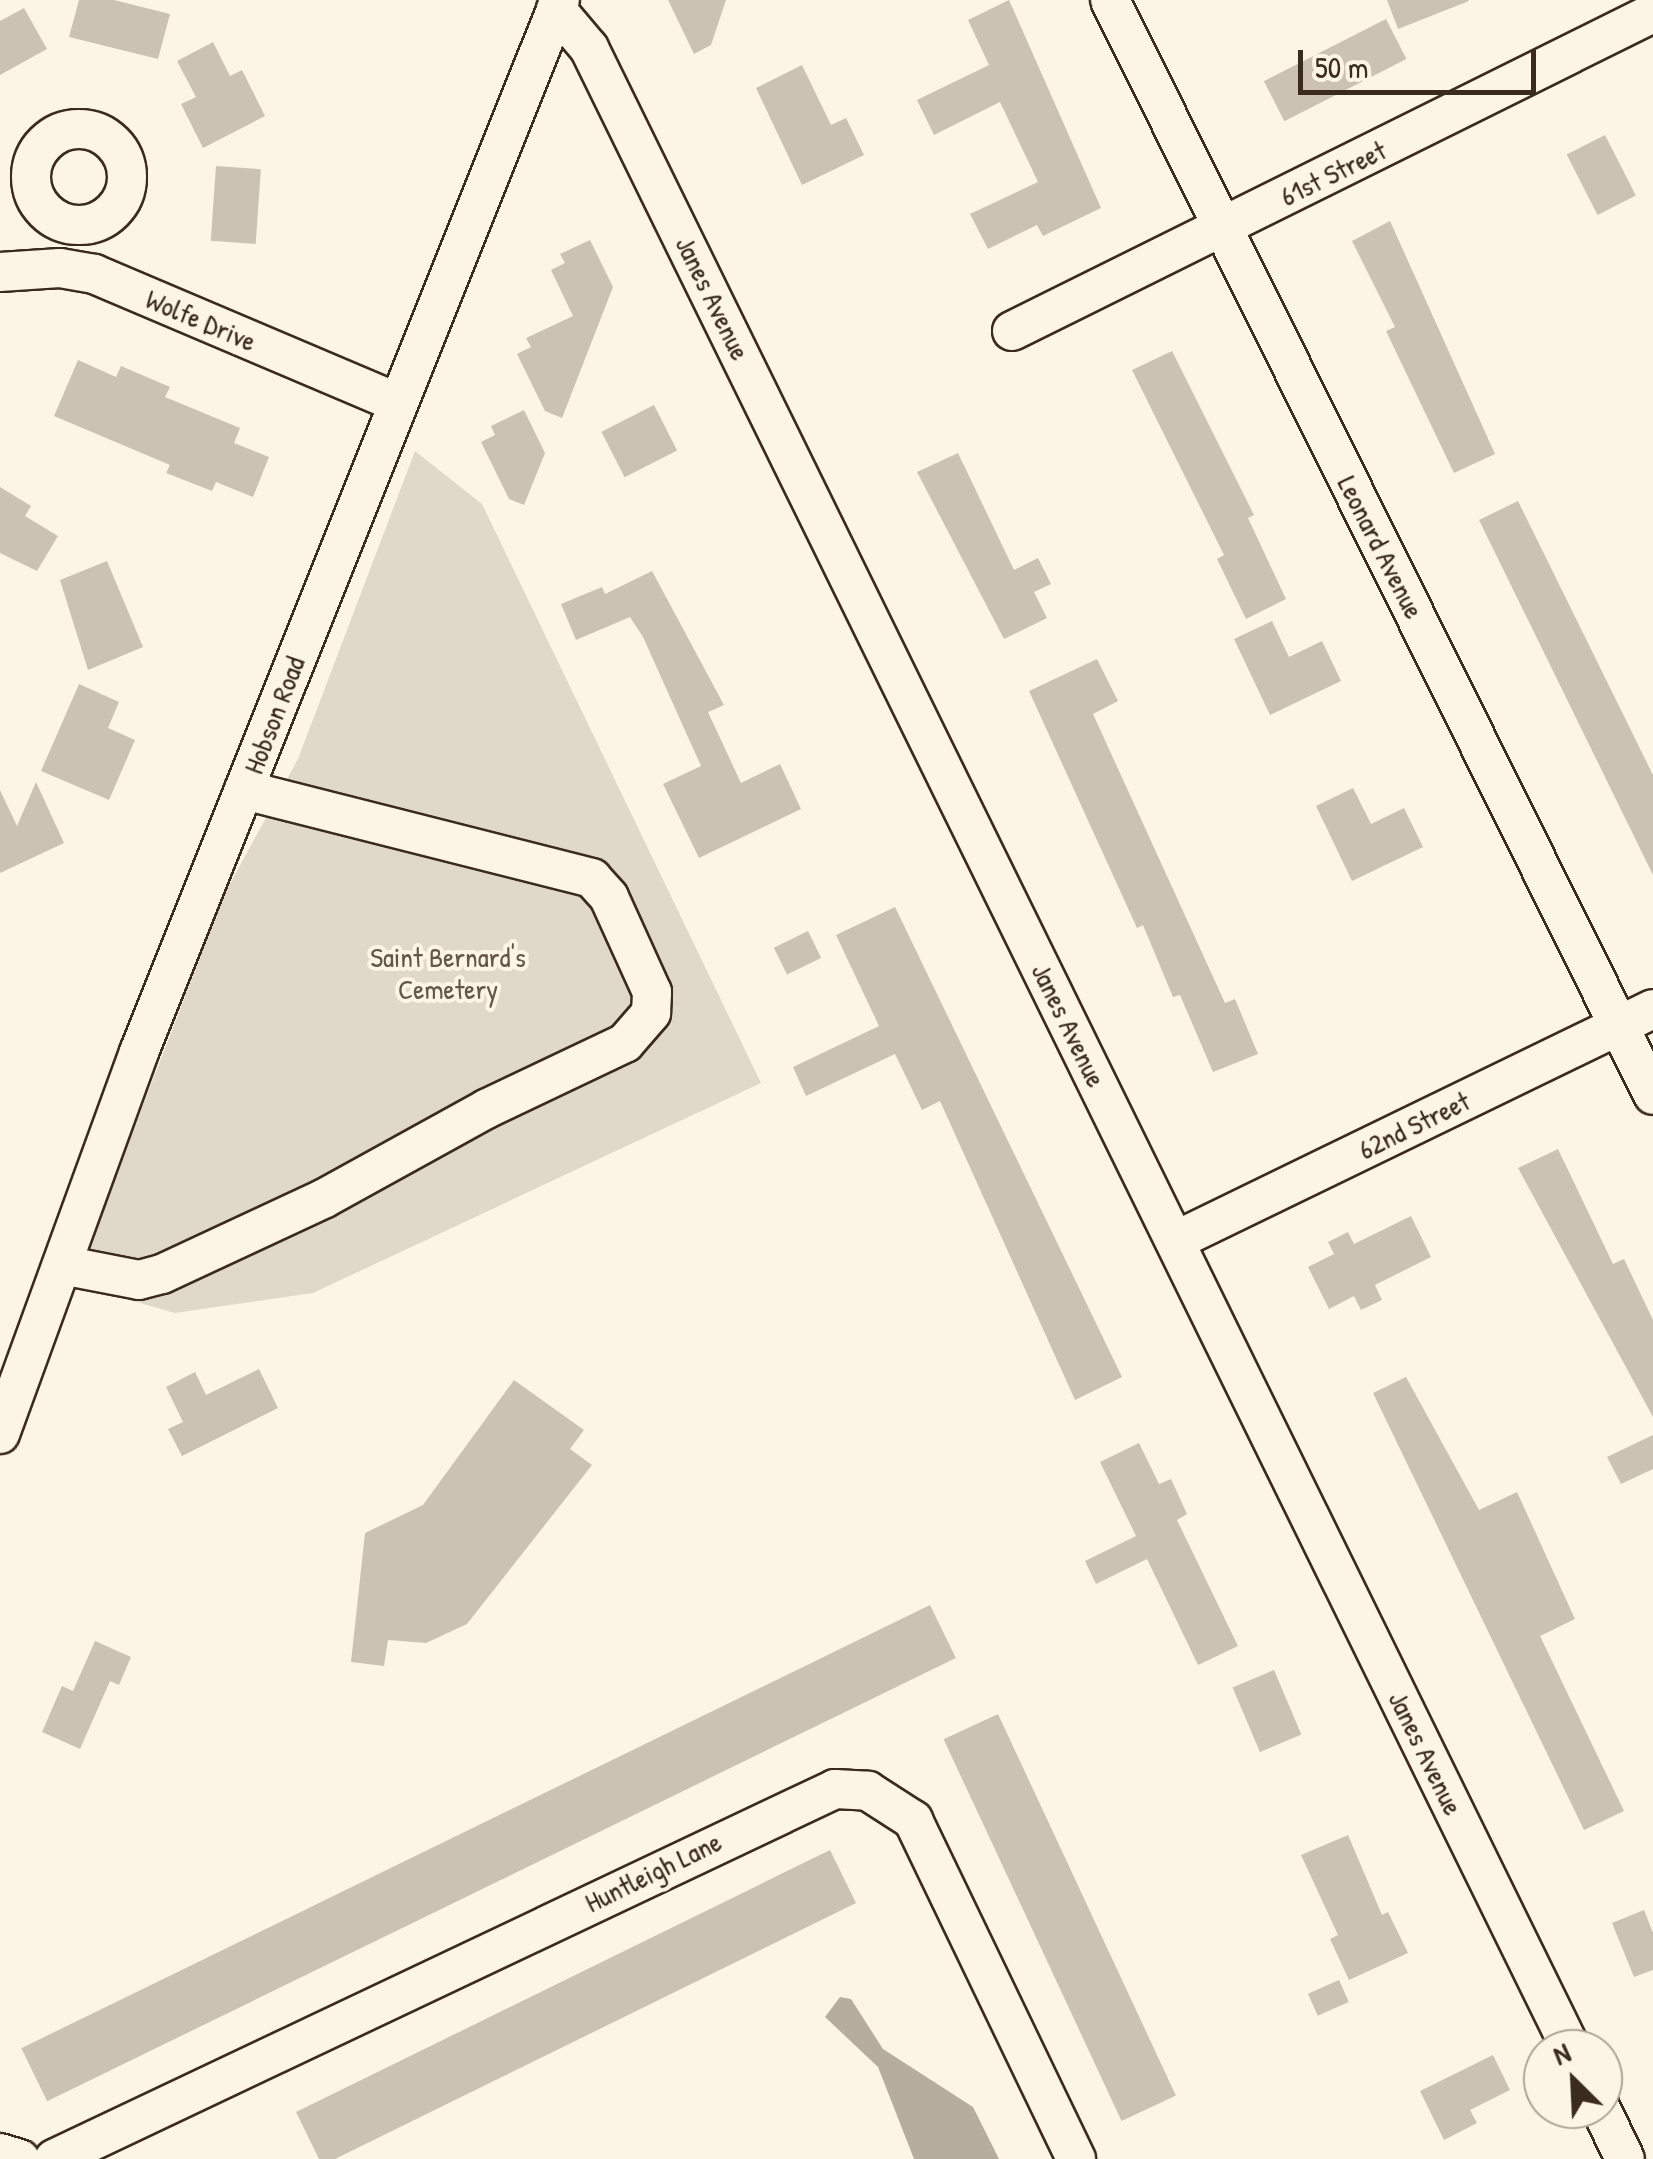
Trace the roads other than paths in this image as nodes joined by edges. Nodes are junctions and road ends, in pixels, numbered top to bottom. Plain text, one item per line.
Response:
1 (1110, 0) edge
2 (1648, 0) edge
3 (558, 5) edge
4 (1653, 11) edge
5 (70, 224) dead end
6 (1222, 228) junction
7 (60, 268) junction
8 (0, 272) edge
9 (1012, 332) dead end
10 (396, 402) junction
11 (244, 790) junction
12 (1653, 1009) edge
13 (1619, 1026) junction
14 (1653, 1094) edge
15 (1175, 1241) junction
16 (62, 1265) junction
17 (0, 1434) edge
18 (1561, 2029) edge
19 (1610, 2129) edge
20 (0, 2153) edge
21 (20, 2159) edge
22 (54, 2159) edge
23 (1076, 2159) edge
24 (1625, 2159) edge

1 - 6 street, Leonard Avenue
2 - 4 street
3 - 10 street, Hobson Road
3 - 15 street, Janes Avenue
4 - 6 street, 61st Street
5 - 7 street
6 - 9 street, 61st Street
6 - 13 street, Leonard Avenue
7 - 8 street, Wolfe Drive
7 - 10 street, Wolfe Drive
10 - 11 street, Hobson Road
11 - 16 street, Hobson Road
11 - 16 street
12 - 13 street, 62nd Street
13 - 14 street, Leonard Avenue
13 - 15 street, 62nd Street
15 - 18 street, Janes Avenue
16 - 17 street, Hobson Road
19 - 24 street
20 - 21 street
22 - 23 street, Huntleigh Lane

